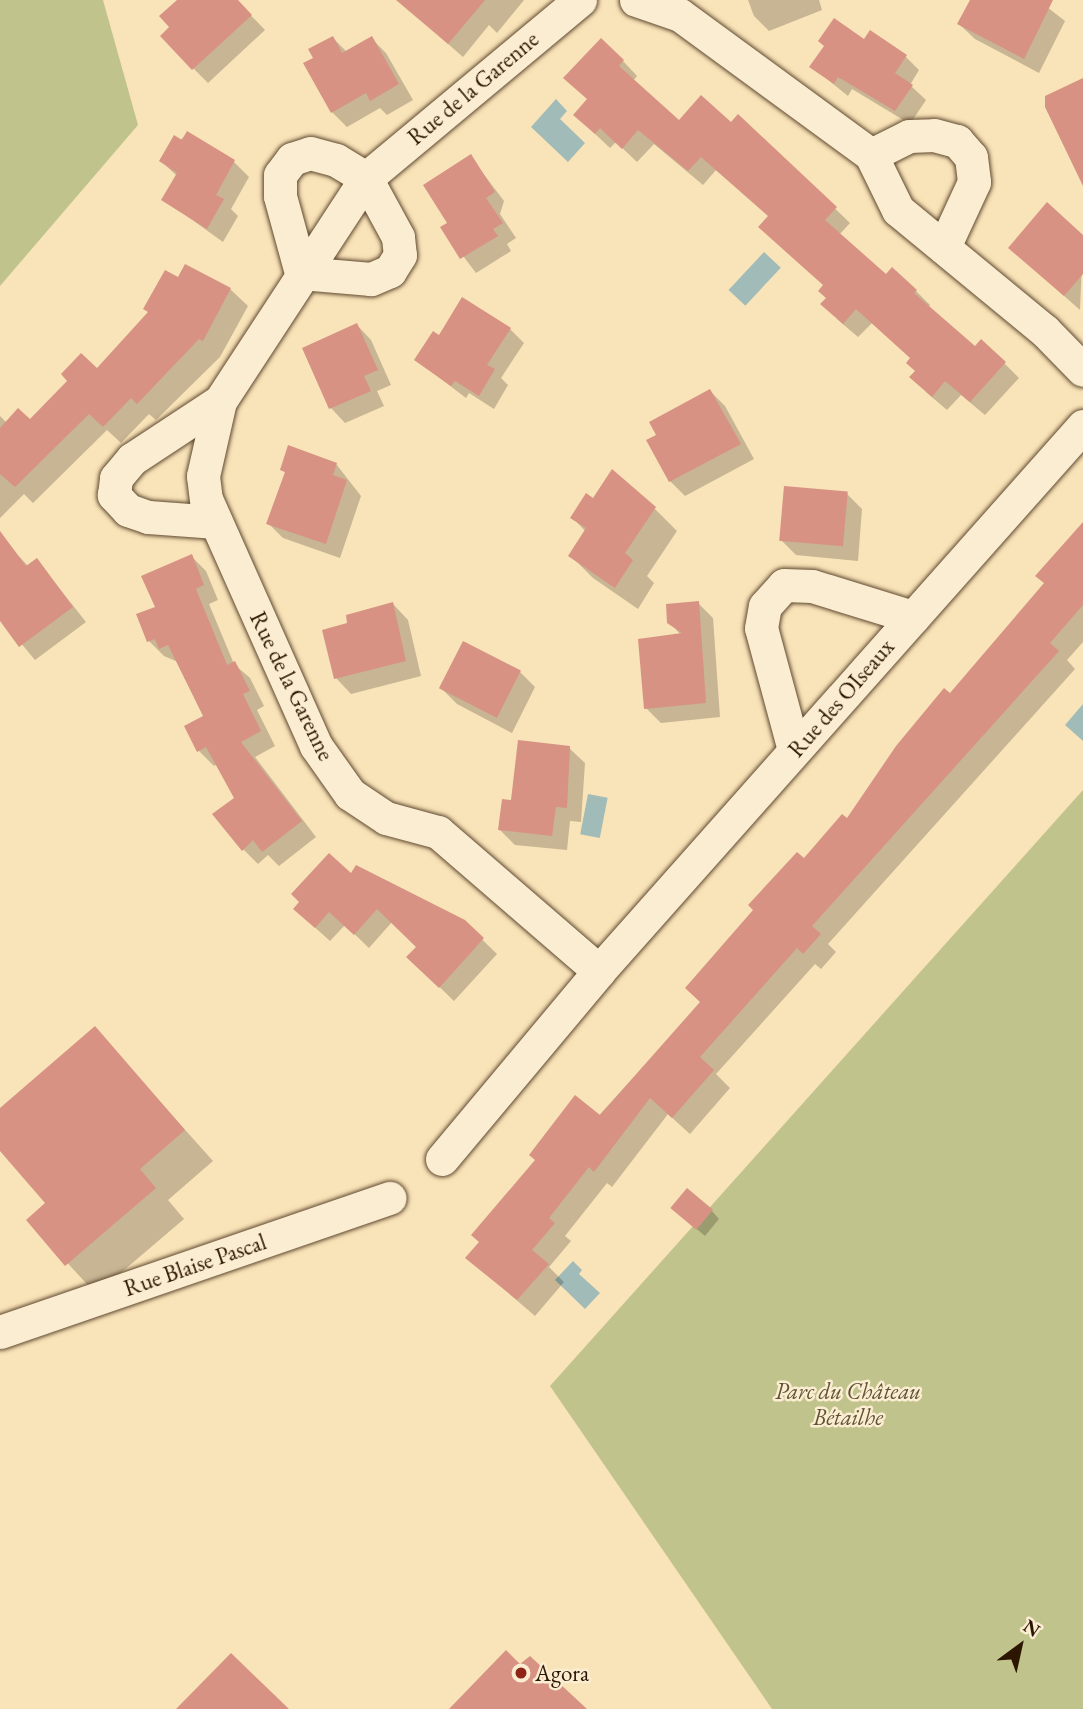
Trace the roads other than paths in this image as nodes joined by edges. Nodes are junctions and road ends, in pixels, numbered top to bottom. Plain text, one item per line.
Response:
1 (580, 0) edge
2 (636, 0) edge
3 (681, 8) edge
4 (871, 155) junction
5 (366, 178) junction
6 (944, 247) junction
7 (301, 273) junction
8 (1083, 369) edge
9 (220, 401) junction
10 (1083, 426) edge
11 (216, 522) junction
12 (913, 617) junction
13 (794, 750) junction
14 (599, 971) junction
15 (442, 1159) dead end
16 (390, 1198) dead end
17 (0, 1332) edge

1 - 5 street, Rue de la Garenne
2 - 3 street
3 - 4 street
4 - 6 street
4 - 6 street
5 - 7 street, Rue de la Garenne
5 - 7 street
5 - 7 street
6 - 8 street
7 - 9 street, Rue de la Garenne
9 - 11 street, Rue de la Garenne
9 - 11 street, Rue de la Garenne
10 - 12 street, Rue des OIseaux
11 - 14 street, Rue de la Garenne
12 - 13 street, Rue des OIseaux
12 - 13 street
13 - 14 street, Rue des OIseaux
14 - 15 street, Rue des OIseaux
16 - 17 street, Rue Blaise Pascal

